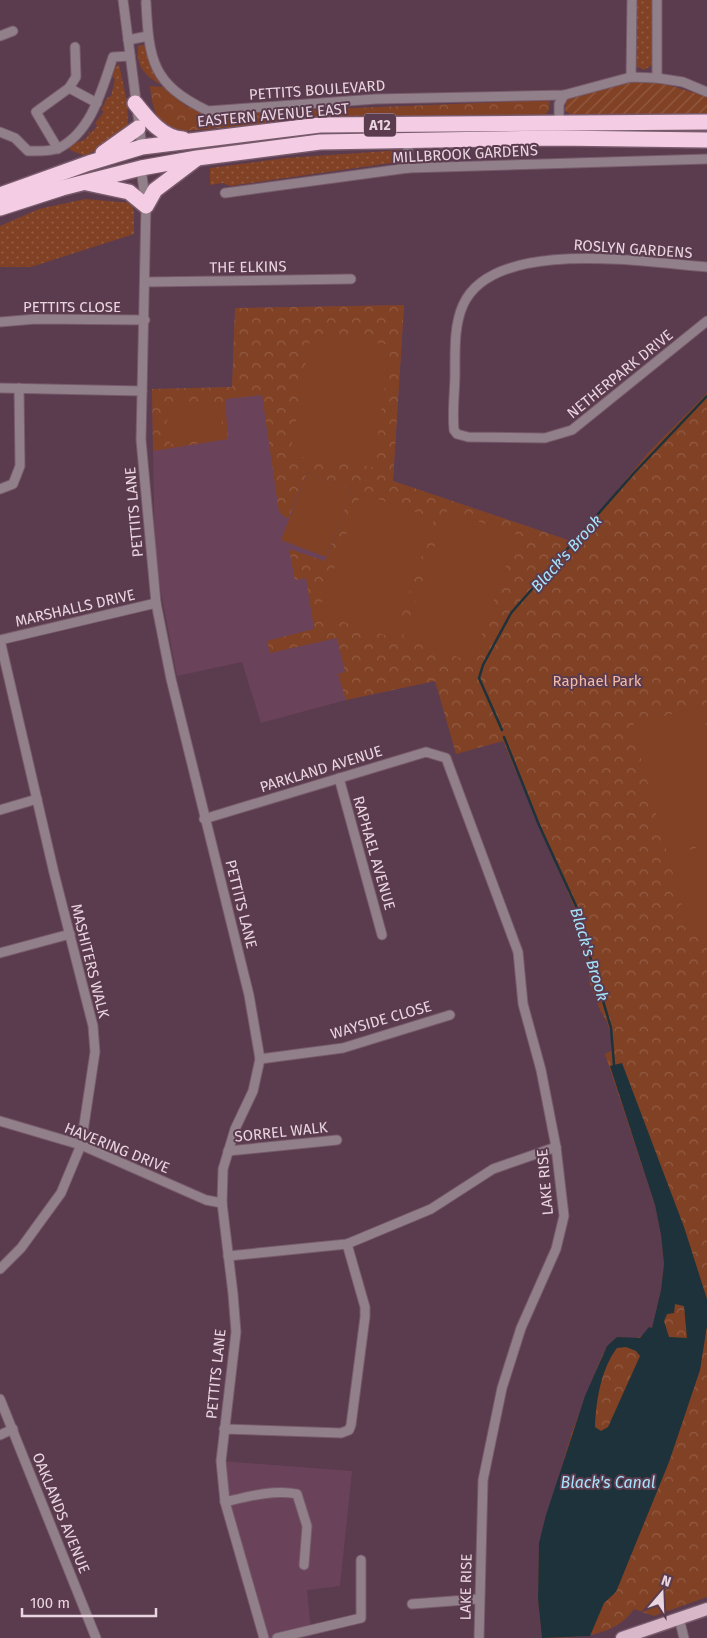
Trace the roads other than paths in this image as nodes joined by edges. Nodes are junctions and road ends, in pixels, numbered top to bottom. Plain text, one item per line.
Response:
1 (123, 0) edge
2 (632, 0) edge
3 (656, 0) edge
4 (146, 2) dead end
5 (13, 31) dead end
6 (0, 36) edge
7 (148, 36) junction
8 (128, 40) junction
9 (75, 47) dead end
10 (130, 56) junction
11 (632, 77) junction
12 (656, 78) junction
13 (69, 88) junction
14 (707, 92) edge
15 (564, 95) junction
16 (97, 103) junction
17 (134, 103) junction
18 (707, 122) edge
19 (559, 123) junction
20 (138, 128) junction
21 (0, 132) edge
22 (202, 139) junction
23 (707, 140) edge
24 (408, 141) junction
25 (142, 147) junction
26 (58, 148) junction
27 (197, 158) junction
28 (707, 159) edge
29 (89, 162) junction
30 (141, 168) junction
31 (408, 168) junction
32 (83, 182) junction
33 (225, 193) dead end
34 (0, 195) edge
35 (146, 206) junction
36 (0, 208) edge
37 (707, 268) edge
38 (351, 279) dead end
39 (145, 282) junction
40 (145, 320) junction
41 (0, 322) edge
42 (707, 322) edge
43 (0, 388) edge
44 (19, 388) junction
45 (142, 391) junction
46 (457, 434) joint
47 (0, 489) edge
48 (156, 603) junction
49 (0, 640) edge
50 (446, 758) joint
51 (339, 778) junction
52 (37, 799) junction
53 (0, 810) edge
54 (204, 819) junction
55 (70, 934) junction
56 (382, 935) dead end
57 (0, 953) edge
58 (450, 1015) dead end
59 (260, 1059) junction
60 (0, 1121) edge
61 (337, 1140) dead end
62 (81, 1145) junction
63 (556, 1147) junction
64 (228, 1151) junction
65 (222, 1203) junction
66 (347, 1244) junction
67 (228, 1256) junction
68 (0, 1269) edge
69 (0, 1399) edge
70 (13, 1429) junction
71 (224, 1429) junction
72 (0, 1435) edge
73 (225, 1502) junction
74 (361, 1560) dead end
75 (304, 1565) dead end
76 (479, 1599) junction
77 (412, 1604) dead end
78 (707, 1609) edge
79 (679, 1618) junction
80 (96, 1638) edge
81 (264, 1638) edge
82 (277, 1638) edge
83 (479, 1638) edge
84 (622, 1638) edge
85 (684, 1638) edge

1 - 8 street
2 - 11 street
3 - 12 street
4 - 7 street, PETTITS BOULEVARD
5 - 6 street
7 - 8 street
7 - 15 street, PETTITS BOULEVARD
8 - 10 street
9 - 13 street
10 - 16 street
10 - 17 street
11 - 12 street, PETTITS BOULEVARD
11 - 15 street, PETTITS BOULEVARD
12 - 14 street, PETTITS BOULEVARD
13 - 16 street
13 - 26 street
15 - 19 street
16 - 26 street
17 - 20 street
17 - 22 highway
18 - 19 highway, EASTERN AVENUE EAST / A12
19 - 22 highway, EASTERN AVENUE EAST / A12
20 - 25 street
20 - 29 highway
21 - 26 street
22 - 25 highway, EASTERN AVENUE EAST / A12
23 - 24 highway, EASTERN AVENUE EAST / A12
24 - 27 highway, EASTERN AVENUE EAST / A12
24 - 31 street
25 - 29 highway, EASTERN AVENUE EAST / A12
25 - 30 highway
27 - 30 highway, EASTERN AVENUE EAST / A12
27 - 35 highway
28 - 31 street, MILLBROOK GARDENS
29 - 34 highway, EASTERN AVENUE EAST / A12
30 - 32 highway, EASTERN AVENUE EAST / A12
30 - 35 street, PETTITS LANE
31 - 33 street, MILLBROOK GARDENS
32 - 35 highway
32 - 36 highway, EASTERN AVENUE EAST / A12
35 - 39 street, PETTITS LANE
37 - 46 street, ROSLYN GARDENS
38 - 39 street, THE ELKINS
39 - 40 street, PETTITS LANE
40 - 41 street, PETTITS CLOSE
40 - 45 street, PETTITS LANE
42 - 46 street, NETHERPARK DRIVE
43 - 44 street
44 - 45 street
44 - 47 street
45 - 48 street, PETTITS LANE
48 - 49 street, MARSHALLS DRIVE
48 - 54 street, PETTITS LANE
49 - 52 street, MASHITERS WALK
50 - 51 street, PARKLAND AVENUE
50 - 63 street, LAKE RISE
51 - 54 street, PARKLAND AVENUE
51 - 56 street, RAPHAEL AVENUE
52 - 53 street
52 - 55 street, MASHITERS WALK
54 - 59 street, PETTITS LANE
55 - 57 street
55 - 62 street, MASHITERS WALK
58 - 59 street, WAYSIDE CLOSE
59 - 64 street, PETTITS LANE
60 - 62 street, HAVERING DRIVE
61 - 64 street, SORREL WALK
62 - 65 street, HAVERING DRIVE
62 - 68 street, MASHITERS WALK
63 - 66 street
63 - 76 street, LAKE RISE
64 - 65 street, PETTITS LANE
65 - 67 street, PETTITS LANE
66 - 67 street
66 - 71 street
67 - 71 street, PETTITS LANE
69 - 70 street, OAKLANDS AVENUE
70 - 72 street
70 - 80 street, OAKLANDS AVENUE
71 - 73 street, PETTITS LANE
73 - 75 street
73 - 81 street, PETTITS LANE
74 - 82 street
76 - 77 street
76 - 83 street, LAKE RISE
78 - 79 main road
79 - 84 main road
79 - 85 street

